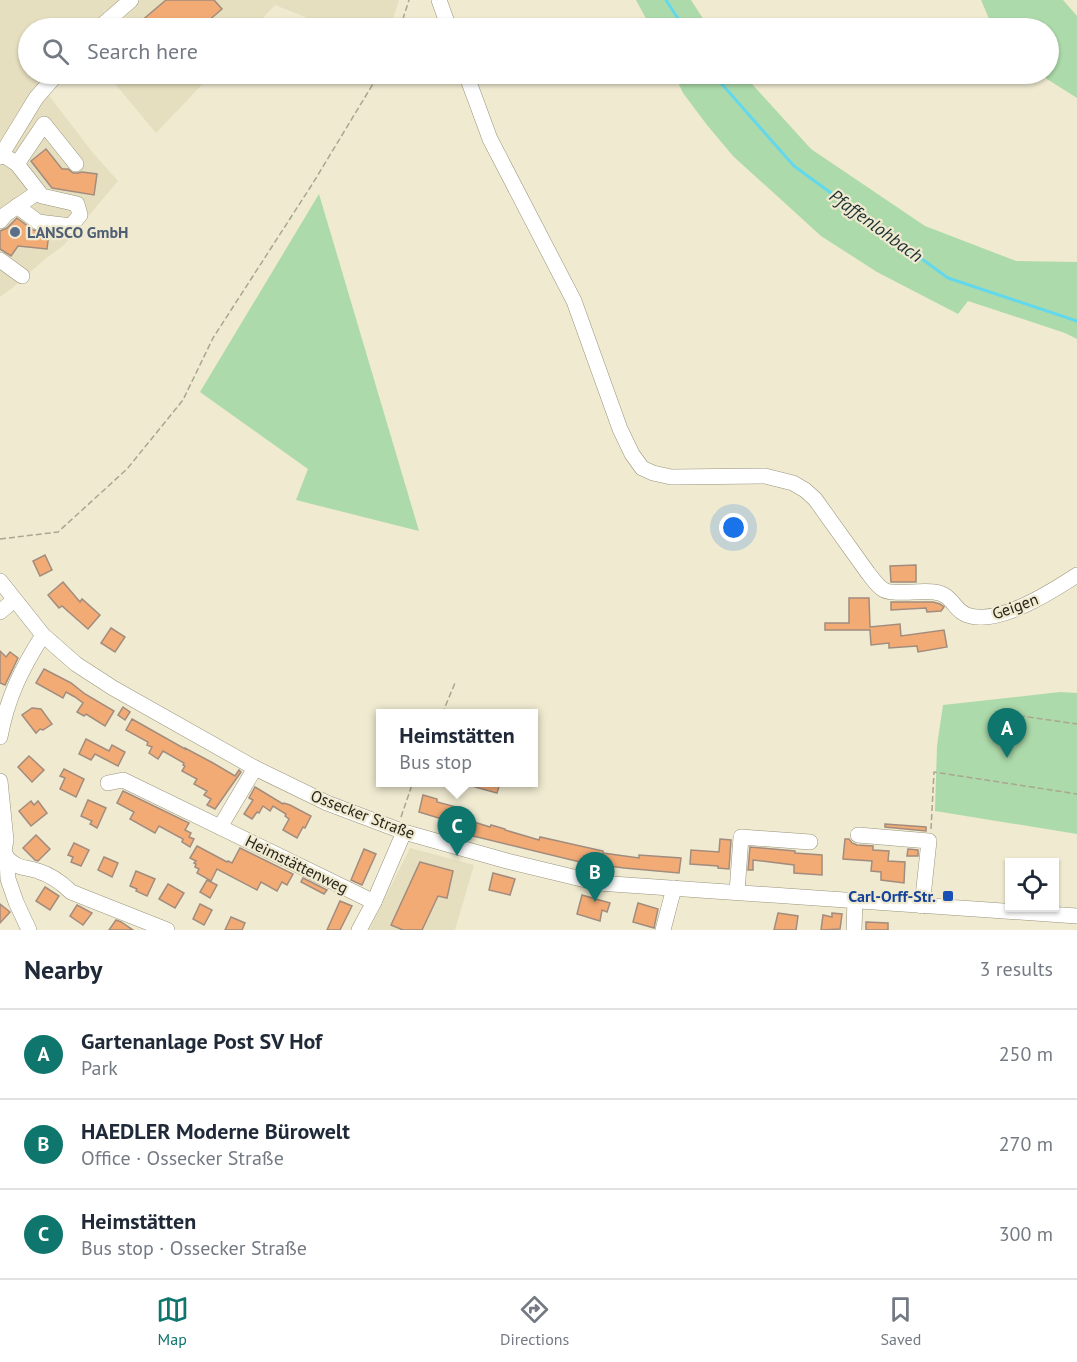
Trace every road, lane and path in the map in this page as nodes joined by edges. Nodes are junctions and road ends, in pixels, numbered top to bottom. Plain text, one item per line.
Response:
1 (409, 0) edge
2 (439, 1) edge
3 (124, 2) edge
4 (109, 18) edge
5 (403, 18) edge
6 (445, 18) edge
7 (48, 84) edge
8 (373, 84) edge
9 (470, 84) edge
10 (1, 155) edge
11 (17, 164) junction
12 (76, 164) dead end
13 (38, 192) junction
14 (17, 206) junction
15 (0, 221) edge
16 (0, 260) edge
17 (22, 276) dead end
18 (0, 539) edge
19 (1077, 576) edge
20 (0, 581) edge
21 (14, 600) junction
22 (0, 612) edge
23 (43, 635) junction
24 (455, 683) dead end
25 (444, 709) edge
26 (1001, 713) dead end
27 (1077, 724) edge
28 (0, 737) edge
29 (255, 768) junction
30 (0, 781) edge
31 (108, 783) dead end
32 (412, 787) edge
33 (1077, 794) edge
34 (405, 809) dead end
35 (220, 827) junction
36 (404, 832) junction
37 (858, 835) dead end
38 (810, 842) dead end
39 (928, 842) junction
40 (7, 858) junction
41 (674, 888) junction
42 (737, 892) junction
43 (855, 900) junction
44 (374, 902) junction
45 (922, 906) junction
46 (1077, 916) edge
47 (29, 930) edge
48 (167, 930) edge
49 (359, 930) edge
50 (663, 930) edge
51 (854, 930) edge

1 - 5 path
2 - 6 street
3 - 4 street
7 - 10 street
8 - 18 path
9 - 19 street, Geigen
10 - 11 street
11 - 12 street
11 - 13 street
13 - 14 street
13 - 14 street
14 - 15 street
16 - 17 street
20 - 21 street, Ossecker Straße
21 - 22 street
21 - 23 street, Ossecker Straße
23 - 28 street
23 - 29 street, Ossecker Straße
24 - 25 path
26 - 27 path
29 - 35 street
29 - 36 street, Ossecker Straße
30 - 40 street
31 - 35 street, Heimstättenweg
32 - 34 path
33 - 39 path
35 - 44 street, Heimstättenweg
36 - 41 street, Ossecker Straße
36 - 44 street
37 - 39 street
38 - 42 street
39 - 45 street
40 - 47 street
40 - 48 street
41 - 42 street, Ossecker Straße
41 - 50 street
42 - 43 street, Ossecker Straße
43 - 45 street, Ossecker Straße
43 - 51 street
44 - 49 street
45 - 46 street, Ossecker Straße

